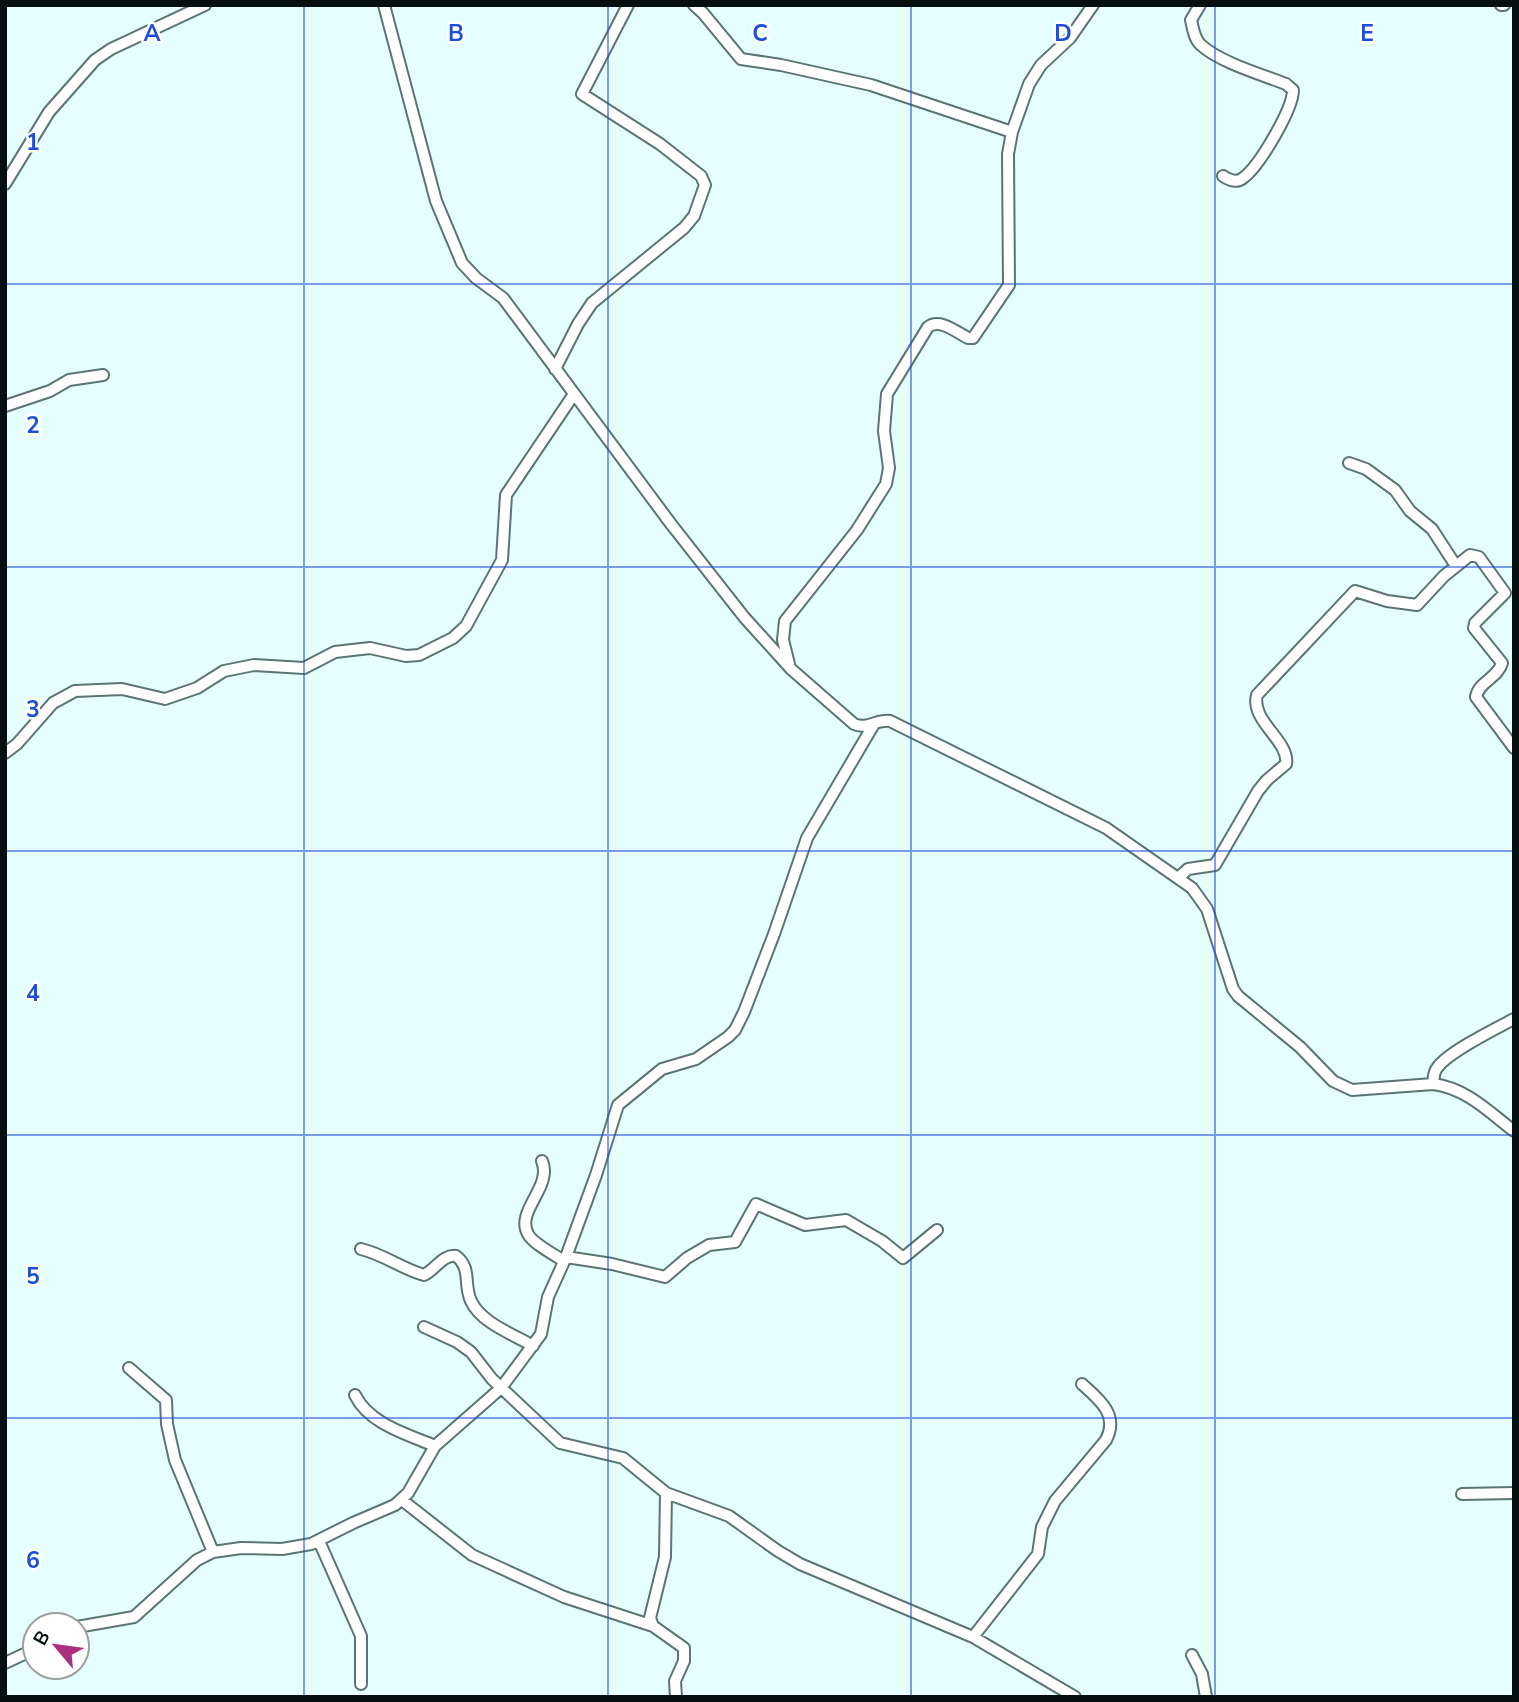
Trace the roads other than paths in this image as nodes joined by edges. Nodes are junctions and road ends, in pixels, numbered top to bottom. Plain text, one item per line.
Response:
1 (205, 5) edge
2 (384, 5) edge
3 (628, 5) edge
4 (694, 5) edge
5 (1093, 5) edge
6 (1200, 5) edge
7 (1012, 131) junction
8 (1223, 176) dead end
9 (5, 184) edge
10 (555, 369) junction
11 (103, 375) dead end
12 (574, 394) junction
13 (5, 406) edge
14 (1349, 463) dead end
15 (1456, 566) junction
16 (791, 669) junction
17 (874, 724) junction
18 (1514, 748) edge
19 (5, 753) edge
20 (1178, 878) junction
21 (1514, 1019) edge
22 (1433, 1084) junction
23 (1514, 1131) edge
24 (542, 1161) dead end
25 (937, 1230) dead end
26 (360, 1249) dead end
27 (565, 1259) junction
28 (424, 1327) dead end
29 (533, 1346) junction
30 (129, 1368) dead end
31 (1082, 1384) dead end
32 (501, 1388) junction
33 (355, 1395) dead end
34 (435, 1446) junction
35 (666, 1493) junction
36 (1514, 1493) edge
37 (1462, 1494) dead end
38 (402, 1500) junction
39 (319, 1541) junction
40 (213, 1552) junction
41 (91, 1625) edge
42 (653, 1626) junction
43 (973, 1637) junction
44 (1192, 1655) dead end
45 (361, 1684) dead end
46 (676, 1697) edge
47 (1075, 1697) edge
48 (1206, 1697) edge

1 - 9 street
2 - 10 street
3 - 10 street
4 - 7 street
5 - 7 street
6 - 8 street
7 - 16 street
10 - 12 street
11 - 13 street
12 - 16 street
12 - 19 street
14 - 15 street
15 - 18 street
15 - 20 street
16 - 17 street
17 - 20 street
17 - 27 street
20 - 22 street
21 - 22 street
22 - 23 street
24 - 27 street
25 - 27 street
26 - 29 street
27 - 29 street
28 - 32 street
29 - 32 street
30 - 40 street
31 - 43 street
32 - 34 street
32 - 35 street
33 - 34 street
34 - 38 street
35 - 42 street
35 - 43 street
36 - 37 street
38 - 39 street
38 - 42 street
39 - 40 street
39 - 45 street
40 - 41 street
42 - 46 street
43 - 47 street
44 - 48 street

